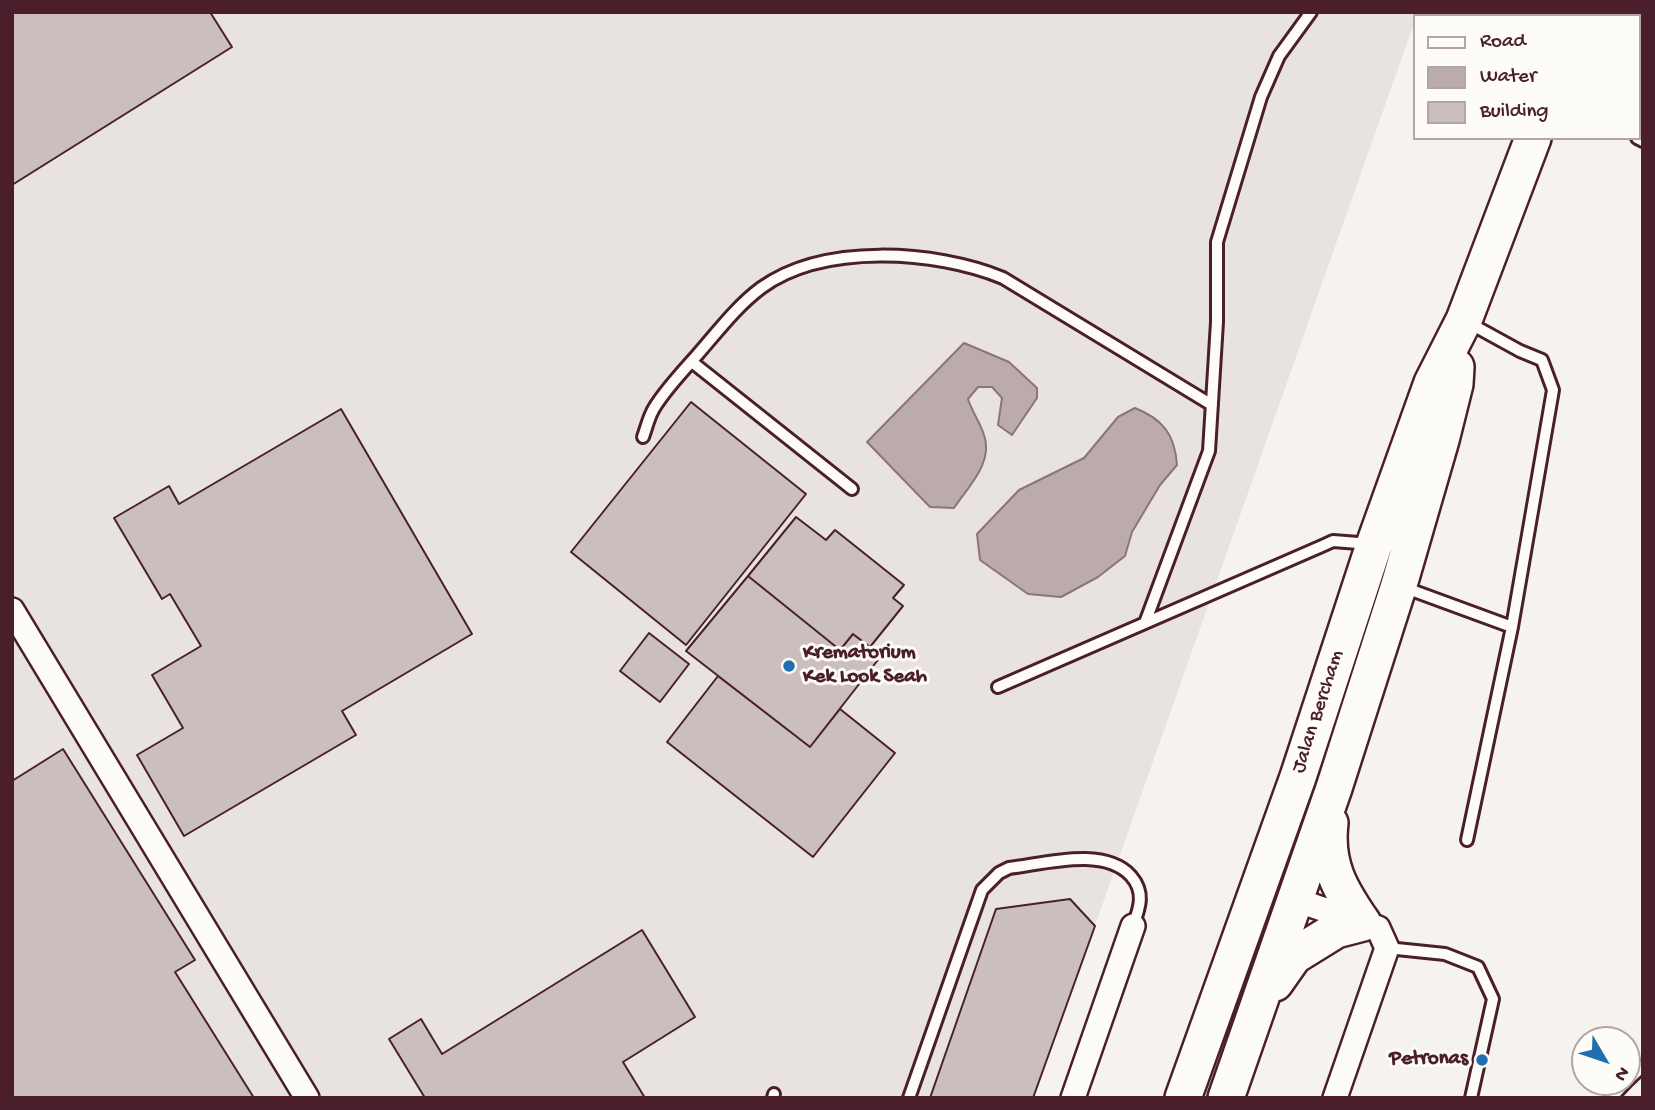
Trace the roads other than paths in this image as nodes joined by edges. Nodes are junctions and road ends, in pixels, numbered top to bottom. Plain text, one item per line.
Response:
1 (1311, 12) edge
2 (1532, 140) edge
3 (1462, 324) junction
4 (692, 362) junction
5 (1212, 405) junction
6 (643, 437) dead end
7 (852, 489) dead end
8 (1393, 557) junction
9 (12, 610) edge
10 (1145, 623) junction
11 (1512, 627) junction
12 (998, 687) dead end
13 (1298, 777) junction
14 (1334, 788) junction
15 (1467, 840) dead end
16 (1296, 900) junction
17 (1363, 923) junction
18 (1133, 926) joint
19 (1387, 948) junction
20 (1218, 999) junction
21 (1257, 1008) junction
22 (307, 1098) edge
23 (909, 1098) edge
24 (1073, 1098) edge
25 (1183, 1098) edge
26 (1226, 1098) edge
27 (1335, 1098) edge
28 (1471, 1098) edge

1 - 5 lane
2 - 3 main road, Jalan Bercham
3 - 8 main road, Jalan Bercham
3 - 11 lane
4 - 5 lane
4 - 6 lane
4 - 7 lane
5 - 10 lane
8 - 10 lane
8 - 11 lane
8 - 13 main road, Jalan Bercham
8 - 14 main road, Jalan Bercham
9 - 22 street
10 - 12 lane
11 - 15 lane
13 - 16 main road
13 - 20 main road, Jalan Bercham
14 - 16 main road, Jalan Bercham
14 - 17 main road
16 - 17 street
16 - 20 main road
16 - 21 main road, Jalan Bercham
17 - 19 street
17 - 21 main road
18 - 23 lane
18 - 24 street
19 - 27 street
19 - 28 lane
20 - 25 main road, Jalan Bercham
21 - 26 main road, Jalan Bercham

